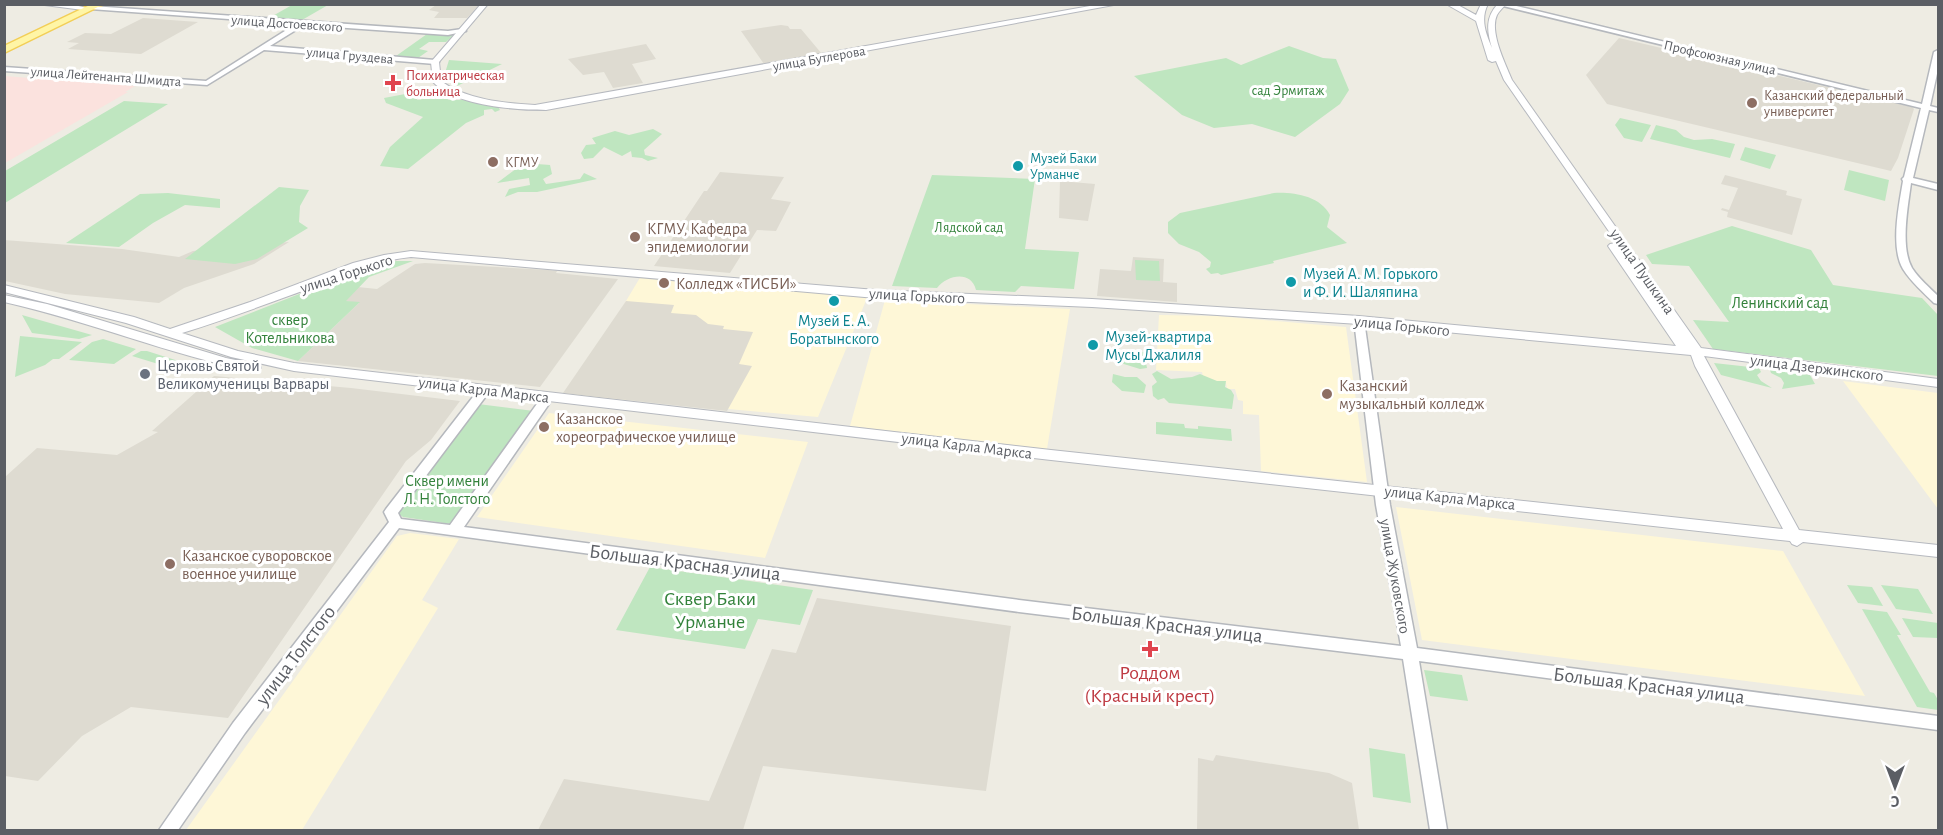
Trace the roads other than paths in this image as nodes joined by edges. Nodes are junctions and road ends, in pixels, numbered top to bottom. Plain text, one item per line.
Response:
1 (39, 4) edge
2 (485, 4) edge
3 (1116, 4) edge
4 (1449, 4) edge
5 (1485, 4) edge
6 (1501, 5) edge
7 (91, 6) edge
8 (1480, 20) junction
9 (301, 24) junction
10 (462, 31) junction
11 (4, 44) edge
12 (264, 48) junction
13 (4, 50) edge
14 (1938, 52) edge
15 (435, 62) junction
16 (4, 69) edge
17 (1926, 107) junction
18 (1938, 110) edge
19 (1906, 179) junction
20 (1938, 187) edge
21 (4, 288) edge
22 (4, 298) edge
23 (1938, 301) edge
24 (1359, 320) junction
25 (169, 333) junction
26 (154, 341) junction
27 (1691, 352) junction
28 (1938, 383) edge
29 (480, 396) junction
30 (543, 404) junction
31 (1381, 493) junction
32 (396, 523) junction
33 (453, 532) junction
34 (1796, 539) junction
35 (1938, 551) edge
36 (1938, 558) edge
37 (1410, 654) junction
38 (1938, 723) edge
39 (168, 831) edge
40 (1438, 831) edge

1 - 7 main road, улица Достоевского
2 - 10 main road
3 - 15 main road, улица Бутлерова
4 - 8 main road
5 - 8 main road
6 - 17 street, Профсоюзная улица
6 - 27 main road, улица Пушкина
7 - 9 street, улица Достоевского
7 - 11 main road
7 - 13 main road
8 - 27 main road, улица Пушкина
9 - 10 street, улица Достоевского
9 - 12 street
10 - 15 main road
12 - 15 street, улица Груздева
12 - 16 street, улица Лейтенанта Шмидта
14 - 17 street
17 - 18 street, Профсоюзная улица
17 - 19 street
19 - 20 street
19 - 23 street
21 - 25 main road, улица Карла Маркса
22 - 26 main road, улица Карла Маркса
24 - 25 main road, улица Горького
24 - 27 main road, улица Горького
24 - 31 street, улица Жуковского
25 - 26 main road, улица Горького
25 - 31 main road, улица Карла Маркса
26 - 29 main road, улица Карла Маркса
27 - 28 main road, улица Дзержинского
27 - 34 main road, улица Пушкина
29 - 30 main road, улица Карла Маркса
29 - 32 street, улица Толстого
30 - 31 main road, улица Карла Маркса
30 - 33 street
31 - 34 main road, улица Карла Маркса
31 - 37 street, улица Жуковского
32 - 33 street, Большая Красная улица
32 - 39 street, улица Толстого
33 - 37 street, Большая Красная улица
34 - 35 main road, улица Карла Маркса
34 - 36 main road, улица Карла Маркса
37 - 38 street, Большая Красная улица
37 - 40 street, улица Жуковского

